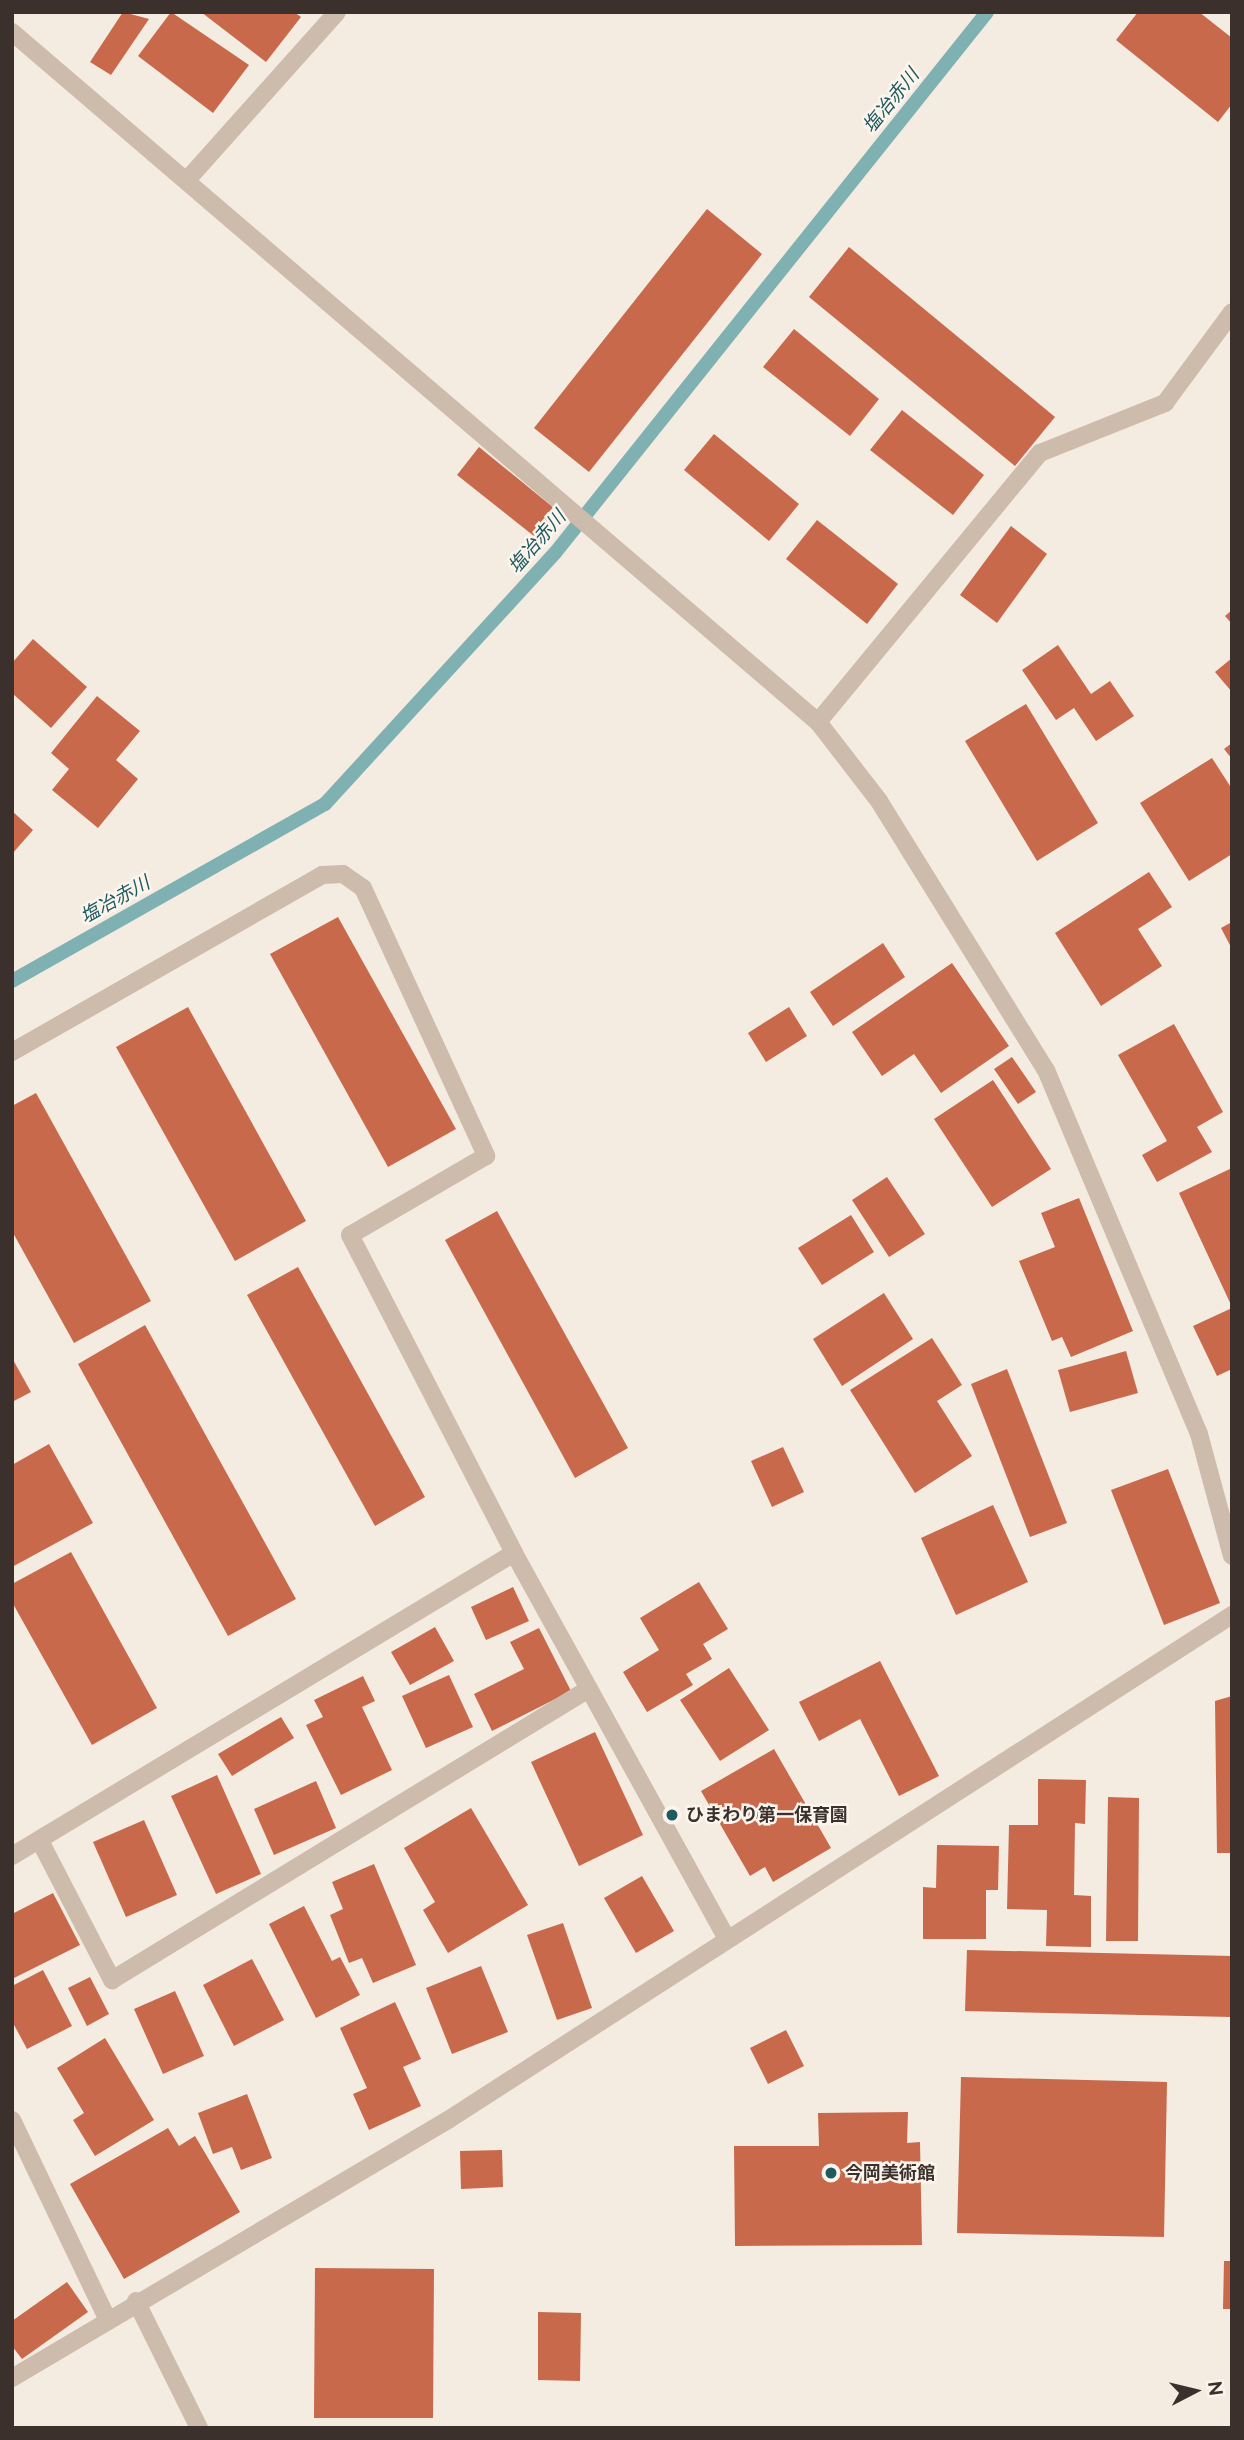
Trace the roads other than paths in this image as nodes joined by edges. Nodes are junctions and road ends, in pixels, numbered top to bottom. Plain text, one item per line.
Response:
1 (337, 12) edge
2 (12, 32) edge
3 (187, 180) junction
4 (1232, 312) edge
5 (818, 722) junction
6 (12, 1052) edge
7 (514, 1553) junction
8 (1232, 1556) edge
9 (1232, 1615) edge
10 (587, 1690) junction
11 (40, 1840) junction
12 (12, 1856) edge
13 (727, 1939) junction
14 (12, 2120) edge
15 (136, 2301) junction
16 (108, 2320) junction
17 (12, 2378) edge
18 (199, 2428) edge

1 - 3 street
2 - 3 street
3 - 5 street
4 - 5 street
5 - 8 street
6 - 7 street
7 - 10 street
7 - 11 street
9 - 13 street
10 - 11 street
10 - 13 street
11 - 12 street
13 - 15 street
14 - 16 street
15 - 16 street
15 - 18 street
16 - 17 street

